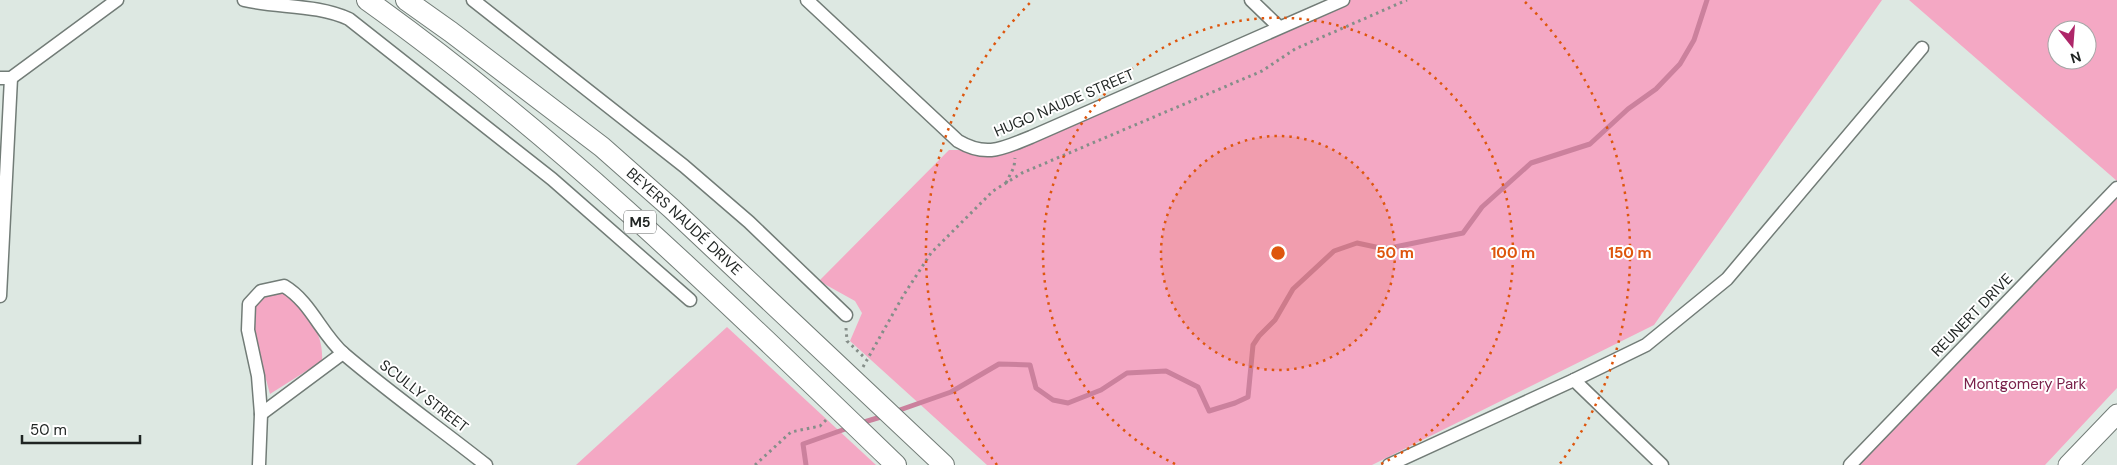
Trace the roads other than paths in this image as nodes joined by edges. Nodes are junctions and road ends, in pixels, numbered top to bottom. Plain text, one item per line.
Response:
1 (117, 0) edge
2 (244, 0) edge
3 (367, 0) edge
4 (406, 0) edge
5 (473, 0) edge
6 (807, 0) edge
7 (1251, 0) edge
8 (1344, 0) edge
9 (1279, 27) junction
10 (1922, 48) dead end
11 (5, 78) edge
12 (2117, 188) edge
13 (0, 296) edge
14 (690, 300) dead end
15 (846, 315) road end
16 (343, 353) junction
17 (1574, 380) junction
18 (261, 414) junction
19 (2117, 414) edge
20 (259, 465) edge
21 (486, 465) edge
22 (896, 465) edge
23 (944, 465) edge
24 (1389, 465) edge
25 (1662, 465) edge
26 (1850, 465) edge
27 (2068, 465) edge

1 - 11 street
2 - 14 street
3 - 22 main road, BEYERS NAUDÉ DRIVE / M5
4 - 23 main road, BEYERS NAUDÉ DRIVE / M5
5 - 15 street
6 - 9 street, HUGO NAUDE STREET
7 - 9 street
8 - 9 street, HUGO NAUDE STREET
10 - 17 street
11 - 13 street
12 - 26 street, REUNERT DRIVE
16 - 18 street
16 - 18 street, SCULLY STREET
16 - 21 street, SCULLY STREET
17 - 24 street
17 - 25 street
18 - 20 street, SCULLY STREET
19 - 27 main road

